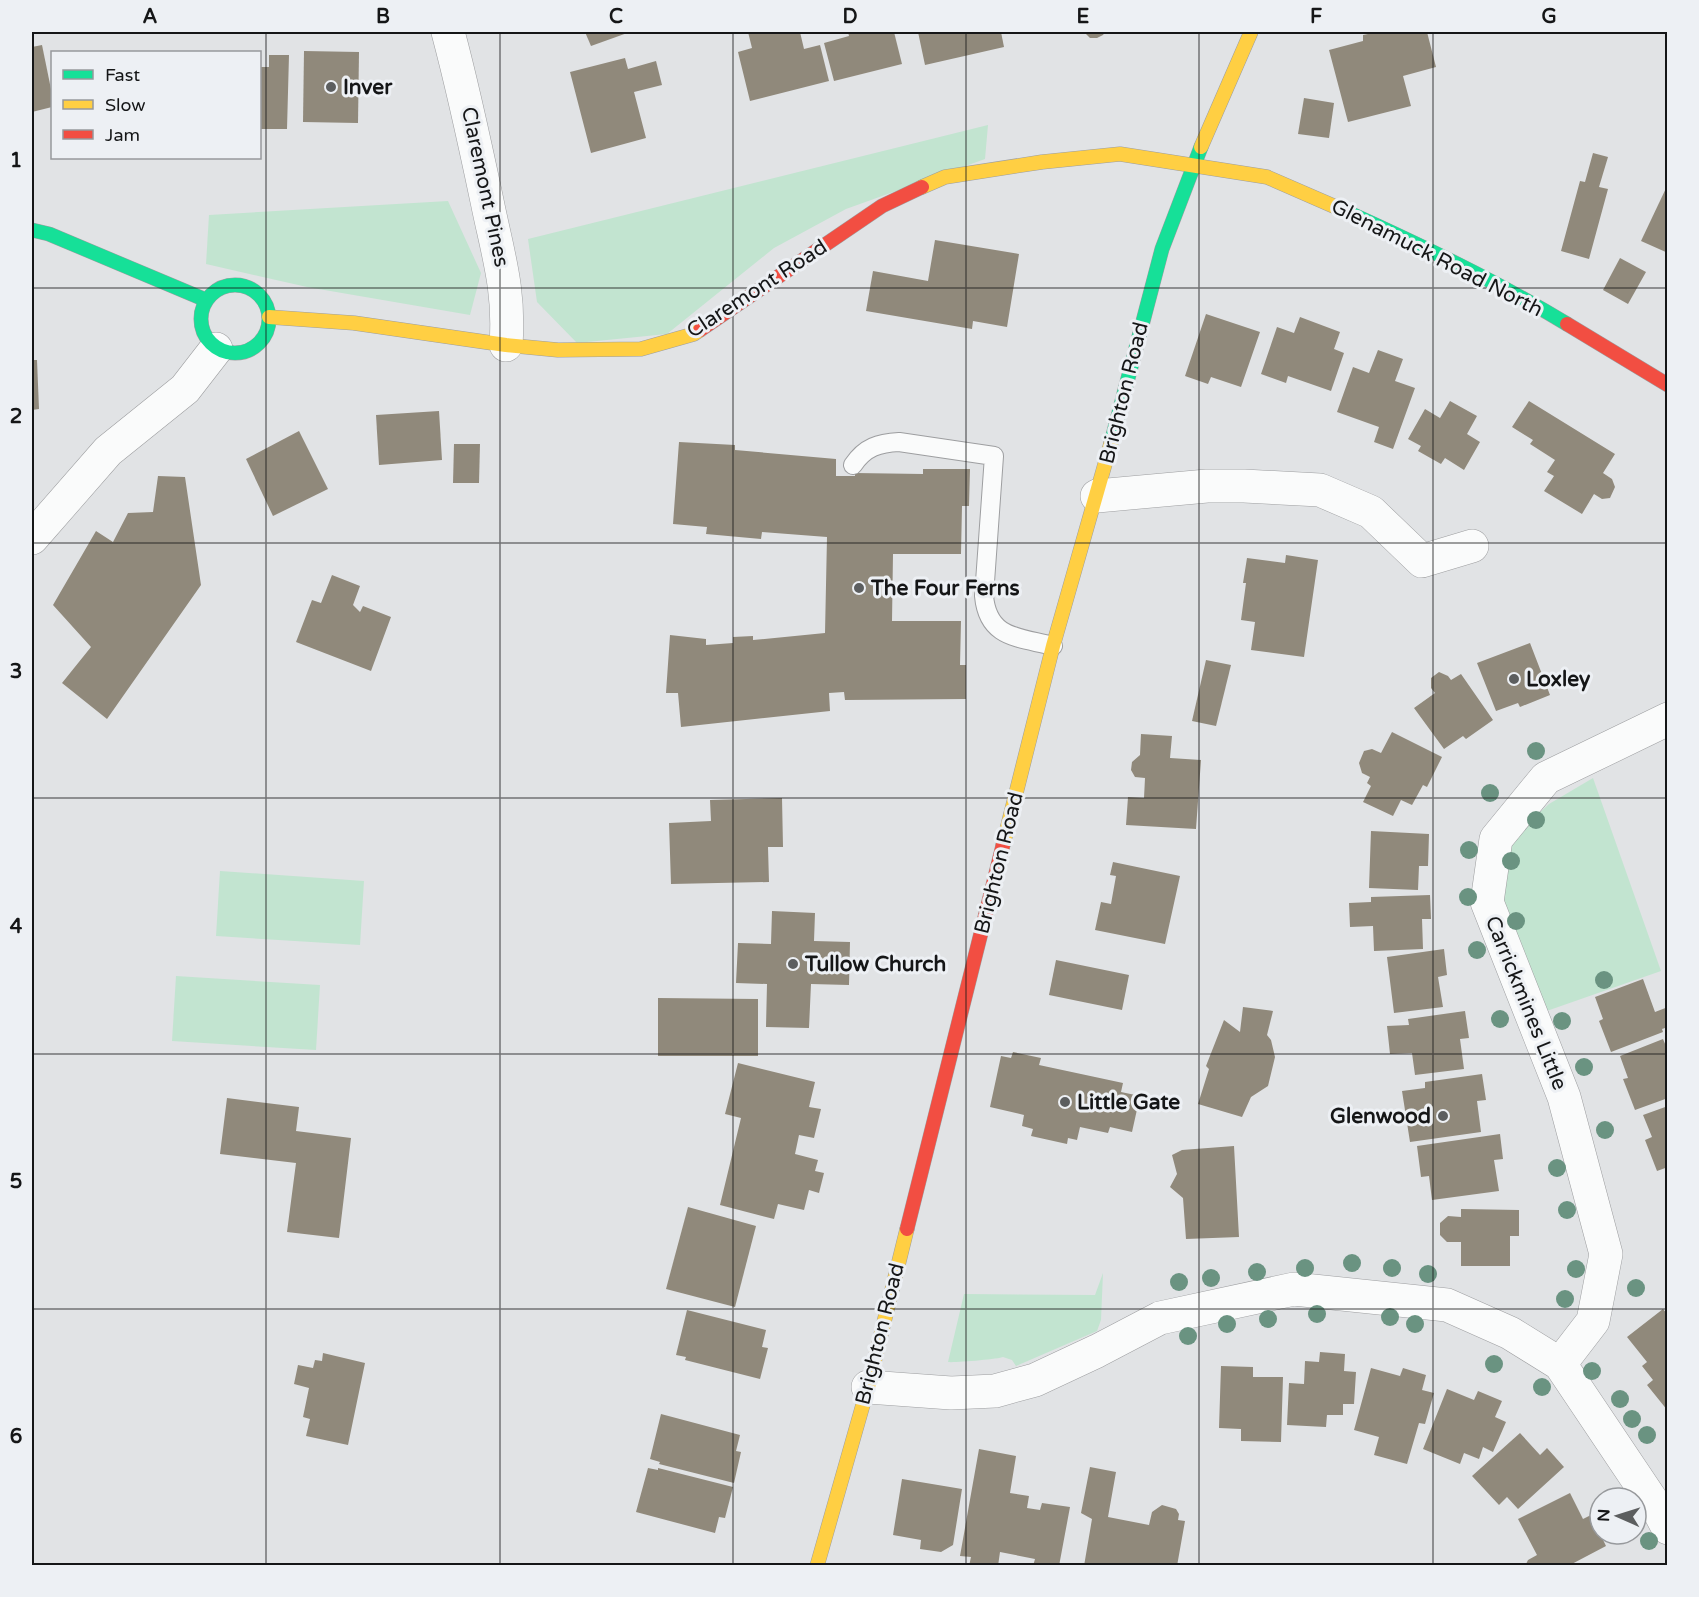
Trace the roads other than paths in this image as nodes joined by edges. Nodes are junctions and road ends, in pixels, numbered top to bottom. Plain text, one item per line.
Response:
1 (448, 32) edge
2 (1251, 32) edge
3 (1193, 164) junction
4 (32, 230) edge
5 (206, 300) junction
6 (269, 317) junction
7 (506, 345) junction
8 (216, 348) junction
9 (1668, 386) edge
10 (853, 465) dead end
11 (1097, 496) junction
12 (32, 538) edge
13 (1472, 546) dead end
14 (1053, 646) junction
15 (1668, 719) edge
16 (1560, 1365) junction
17 (868, 1387) junction
18 (1668, 1527) edge
19 (817, 1566) edge

1 - 7 street, Claremont Pines
2 - 3 main road, Brighton Road
3 - 7 main road, Claremont Road
3 - 9 main road, Glenamuck Road North
3 - 11 main road, Brighton Road
4 - 5 main road
5 - 6 main road
5 - 8 main road
6 - 7 main road, Claremont Road
6 - 8 main road
8 - 12 street
10 - 14 lane
11 - 13 street
11 - 14 main road, Brighton Road
14 - 17 main road, Brighton Road
15 - 16 street, Carrickmines Little
16 - 17 street
16 - 18 street
17 - 19 main road, Brighton Road

